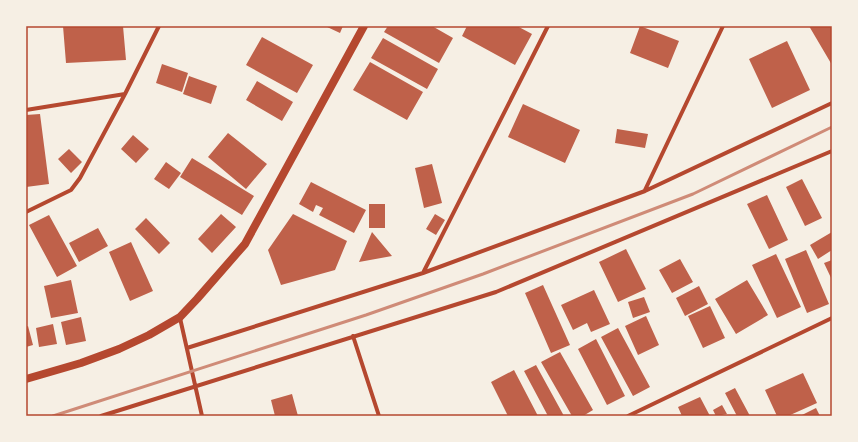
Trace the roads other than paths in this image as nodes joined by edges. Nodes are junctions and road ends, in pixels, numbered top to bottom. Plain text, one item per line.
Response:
1 (159, 26) edge
2 (364, 26) edge
3 (548, 26) edge
4 (723, 26) edge
5 (125, 94) junction
6 (832, 103) edge
7 (26, 110) edge
8 (832, 151) edge
9 (645, 190) junction
10 (26, 212) edge
11 (423, 273) junction
12 (180, 317) junction
13 (832, 318) edge
14 (353, 336) junction
15 (187, 348) junction
16 (26, 379) edge
17 (195, 386) junction
18 (101, 416) edge
19 (202, 416) edge
20 (379, 416) edge
21 (628, 416) edge

1 - 5 street
2 - 12 main road
3 - 11 street
4 - 9 street
5 - 7 street
5 - 10 street
6 - 9 street
8 - 14 street
9 - 11 street
11 - 15 street
12 - 15 street
12 - 16 main road
13 - 21 street
14 - 17 street
14 - 20 street
15 - 17 street
17 - 18 street
17 - 19 street

